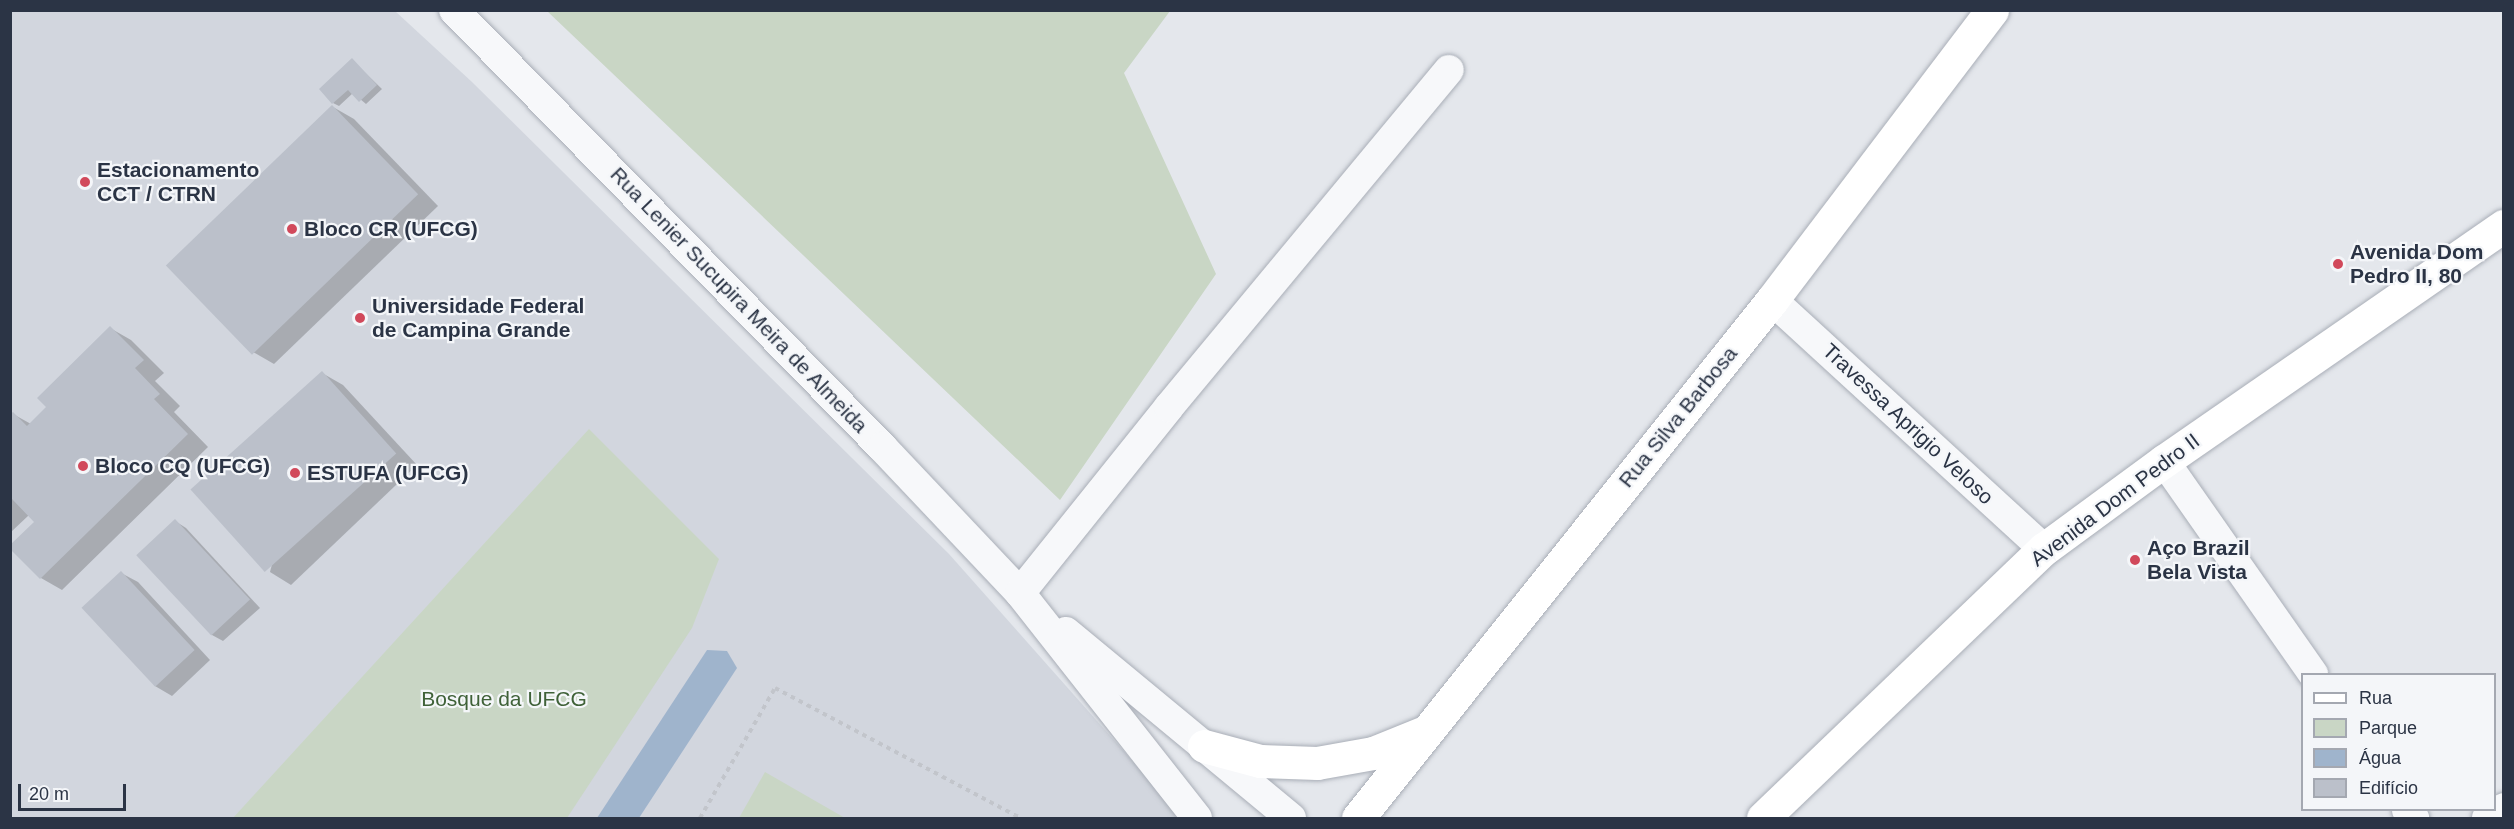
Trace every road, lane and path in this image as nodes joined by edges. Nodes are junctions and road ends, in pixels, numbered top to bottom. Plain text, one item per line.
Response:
1 (454, 10) edge
2 (1992, 10) edge
3 (1449, 70) dead end
4 (2504, 226) edge
5 (1772, 300) junction
6 (2164, 461) junction
7 (2044, 549) junction
8 (1020, 593) junction
9 (2312, 673) edge
10 (1427, 731) junction
11 (1204, 746) junction
12 (2504, 808) edge
13 (700, 819) edge
14 (1021, 819) edge
15 (1197, 819) edge
16 (1291, 819) edge
17 (1358, 819) edge
18 (1763, 819) edge
19 (2487, 819) edge

1 - 8 street, Rua Lenier Sucupira Meira de Almeida
2 - 5 main road, Rua Silva Barbosa
3 - 8 street
4 - 6 main road, Avenida Dom Pedro II
5 - 7 street, Travessa Aprigio Veloso
5 - 10 main road, Rua Silva Barbosa
6 - 7 main road, Avenida Dom Pedro II
6 - 9 street
7 - 18 main road, Avenida Dom Pedro II
8 - 11 street, Rua Lenier Sucupira Meira de Almeida
8 - 15 street, Rua Lenier Sucupira Meira de Almeida
10 - 11 main road
10 - 17 main road, Rua Silva Barbosa
11 - 16 street, Rua Lenier Sucupira Meira de Almeida
12 - 19 street
13 - 14 path

